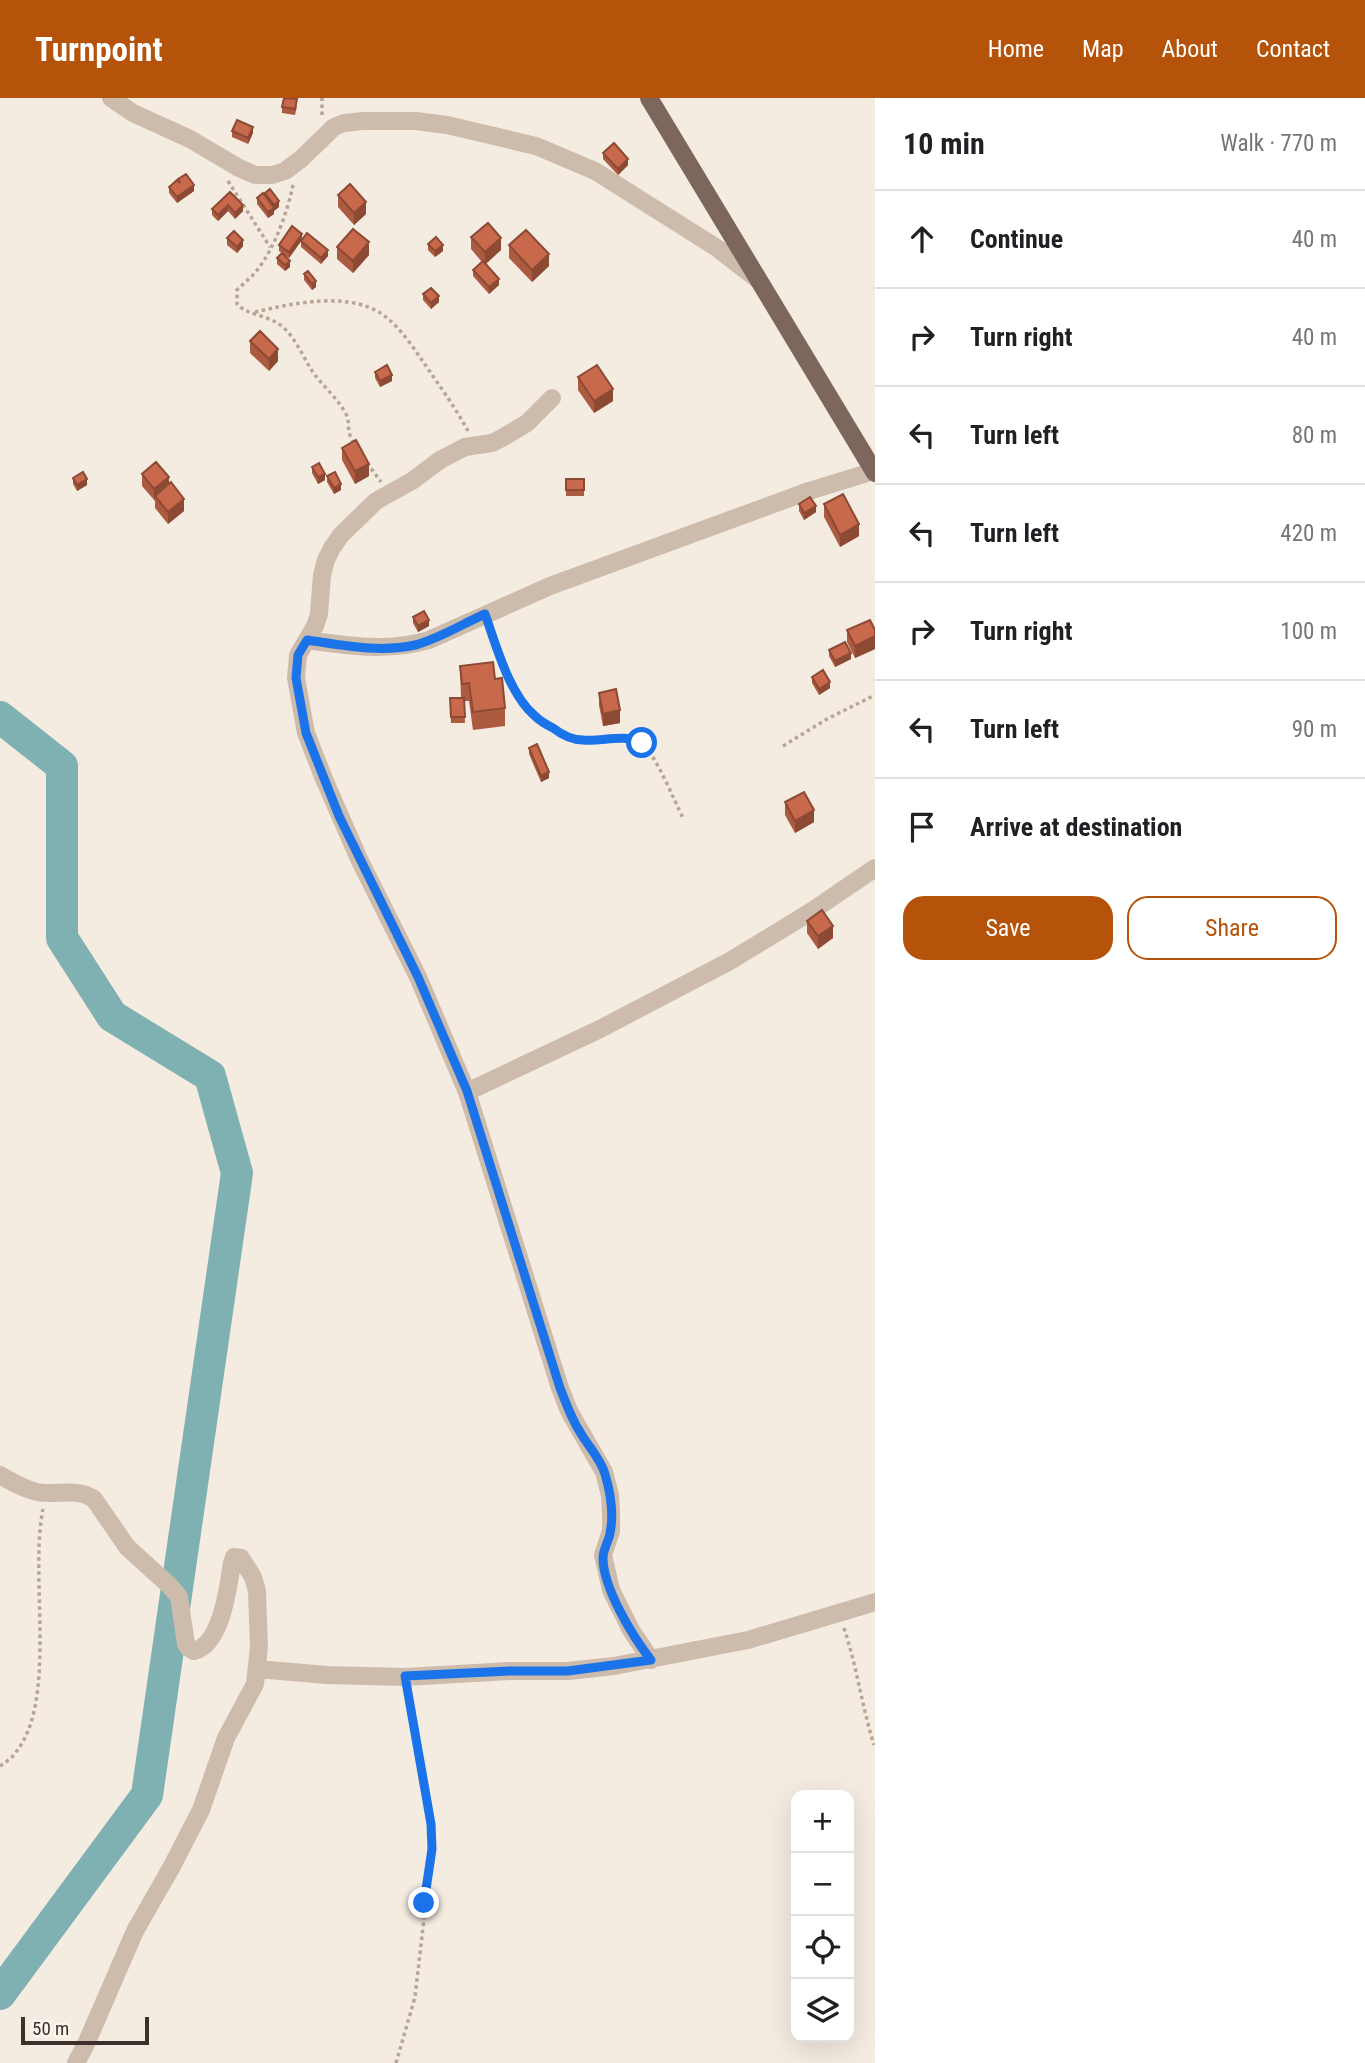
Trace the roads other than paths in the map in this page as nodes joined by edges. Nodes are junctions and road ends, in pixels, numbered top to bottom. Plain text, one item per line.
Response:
1 (111, 98) edge
2 (649, 98) edge
3 (759, 280) junction
4 (552, 398) dead end
5 (874, 472) edge
6 (307, 640) junction
7 (875, 869) edge
8 (467, 1091) junction
9 (0, 1475) edge
10 (875, 1602) edge
11 (651, 1660) junction
12 (258, 1668) junction
13 (76, 2063) edge

1 - 3 street
2 - 3 main road
3 - 5 main road
4 - 6 street
5 - 6 street
6 - 8 street
7 - 8 street
8 - 11 street
9 - 12 street
10 - 11 street
11 - 12 street
12 - 13 street

